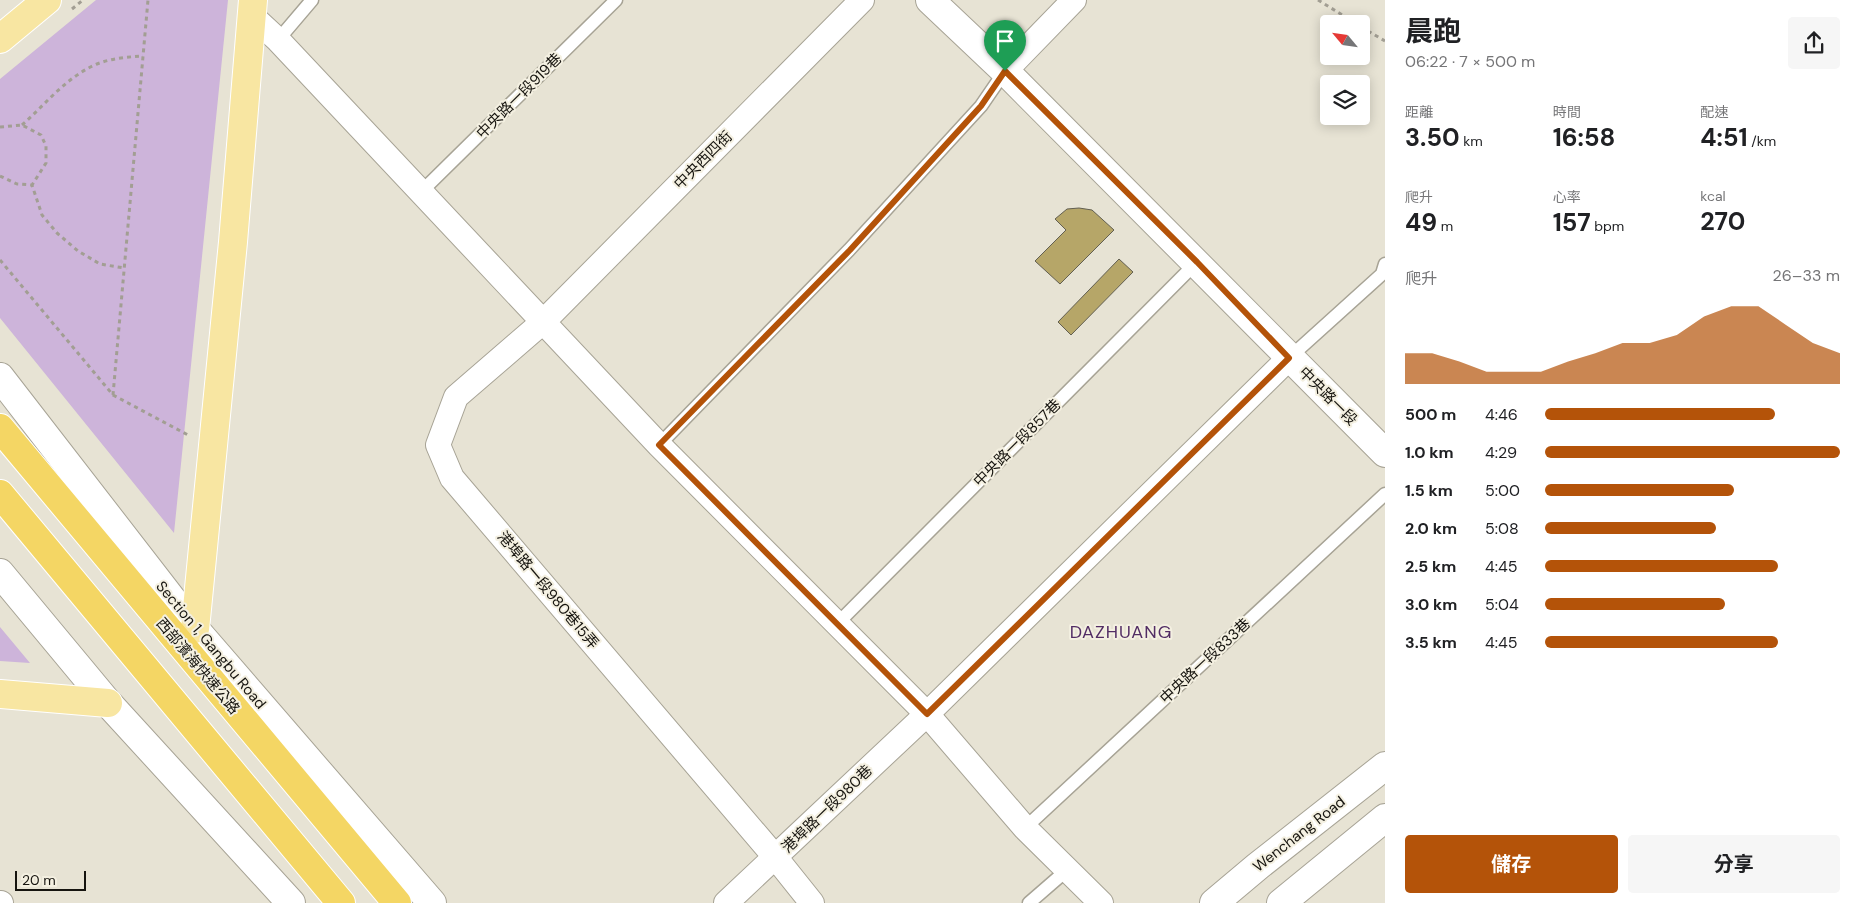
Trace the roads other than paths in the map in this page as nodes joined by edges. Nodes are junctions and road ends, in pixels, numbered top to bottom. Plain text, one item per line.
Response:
1 (47, 0) edge
2 (312, 0) edge
3 (616, 0) edge
4 (862, 0) edge
5 (930, 0) edge
6 (1074, 0) edge
7 (252, 8) edge
8 (0, 39) edge
9 (278, 40) junction
10 (1005, 71) junction
11 (421, 192) junction
12 (1197, 262) junction
13 (1385, 264) edge
14 (544, 321) junction
15 (1289, 358) junction
16 (0, 378) edge
17 (0, 428) edge
18 (659, 445) junction
19 (1385, 453) edge
20 (0, 494) edge
21 (1385, 494) edge
22 (0, 573) edge
23 (837, 624) junction
24 (195, 629) junction
25 (0, 694) edge
26 (108, 703) junction
27 (927, 714) junction
28 (1385, 766) edge
29 (1385, 818) edge
30 (1025, 828) junction
31 (776, 858) junction
32 (1067, 870) junction
33 (291, 903) edge
34 (341, 903) edge
35 (397, 903) edge
36 (432, 903) edge
37 (726, 903) edge
38 (812, 903) edge
39 (1029, 903) edge
40 (1101, 903) edge
41 (1214, 903) edge
42 (1281, 903) edge

1 - 8 main road
2 - 9 lane
3 - 11 lane, 中央路一段919巷
4 - 14 street, 中央西四街
5 - 10 street, 中央路一段
6 - 10 street
7 - 9 street
7 - 24 main road
9 - 11 street
10 - 12 street, 中央路一段
10 - 18 lane
11 - 14 street
12 - 15 street, 中央路一段
12 - 23 lane, 中央路一段857巷
13 - 15 lane
14 - 18 street
14 - 31 street, 港埠路一段980巷15弄
15 - 19 street, 中央路一段
15 - 27 street, 港埠路一段980巷
16 - 24 street, Section 1, Gangbu Road
17 - 35 highway, 西部濱海快速公路
18 - 23 street
20 - 34 highway
21 - 30 lane, 中央路一段833巷
22 - 26 street
23 - 27 street
24 - 36 street, Section 1, Gangbu Road
25 - 26 main road
26 - 33 street
27 - 30 street
27 - 31 street, 港埠路一段980巷
28 - 41 street, Wenchang Road
29 - 42 street
30 - 32 street
31 - 37 street, 港埠路一段980巷
31 - 38 street, 港埠路一段980巷15弄
32 - 39 lane
32 - 40 street

